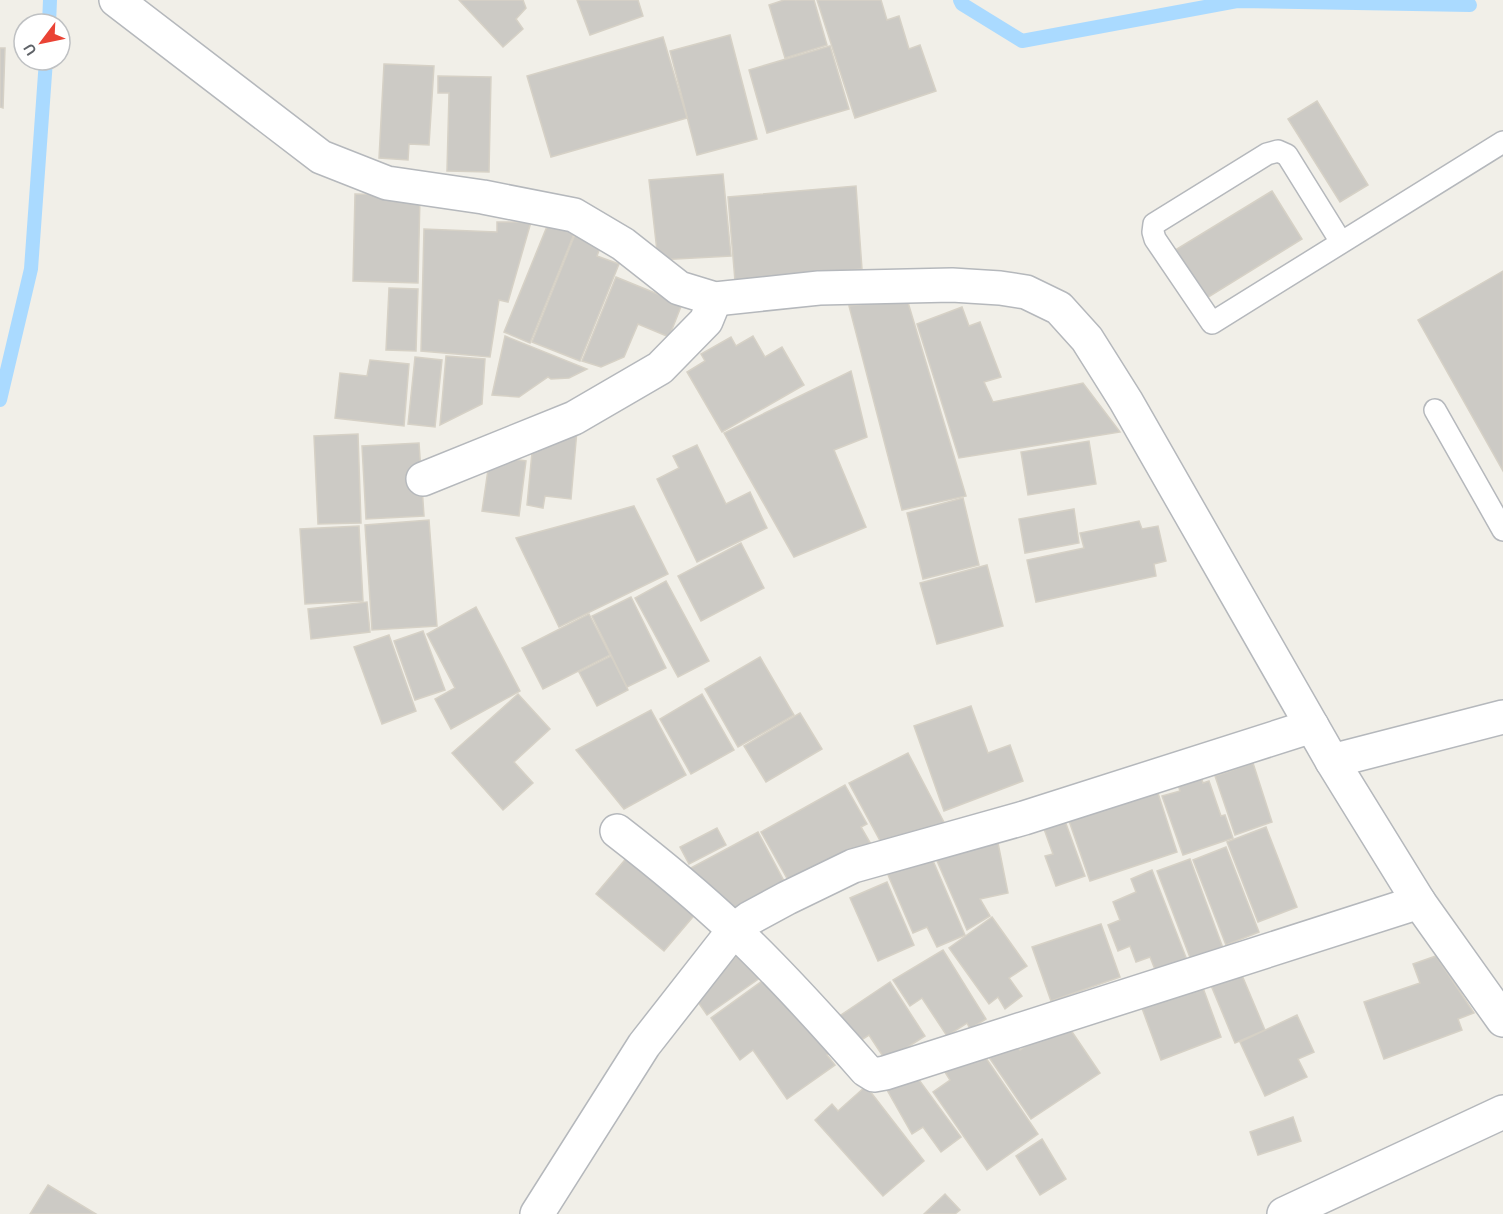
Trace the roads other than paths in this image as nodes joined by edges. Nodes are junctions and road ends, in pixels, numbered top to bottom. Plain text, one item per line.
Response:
1 (116, 0) edge
2 (1503, 142) edge
3 (1341, 242) junction
4 (715, 299) junction
5 (1435, 410) dead end
6 (423, 479) dead end
7 (1503, 530) edge
8 (1503, 717) edge
9 (1312, 726) junction
10 (1332, 761) junction
11 (617, 831) dead end
12 (1419, 902) junction
13 (734, 930) junction
14 (1503, 1020) edge
15 (1503, 1112) edge
16 (537, 1214) edge
17 (1284, 1214) edge

1 - 4 street
2 - 3 lane
3 - 3 lane
4 - 6 street
4 - 9 street
5 - 7 lane
8 - 10 street
9 - 10 street
9 - 13 street
10 - 12 street
11 - 13 street
12 - 13 street
12 - 14 street
13 - 16 street
15 - 17 street

